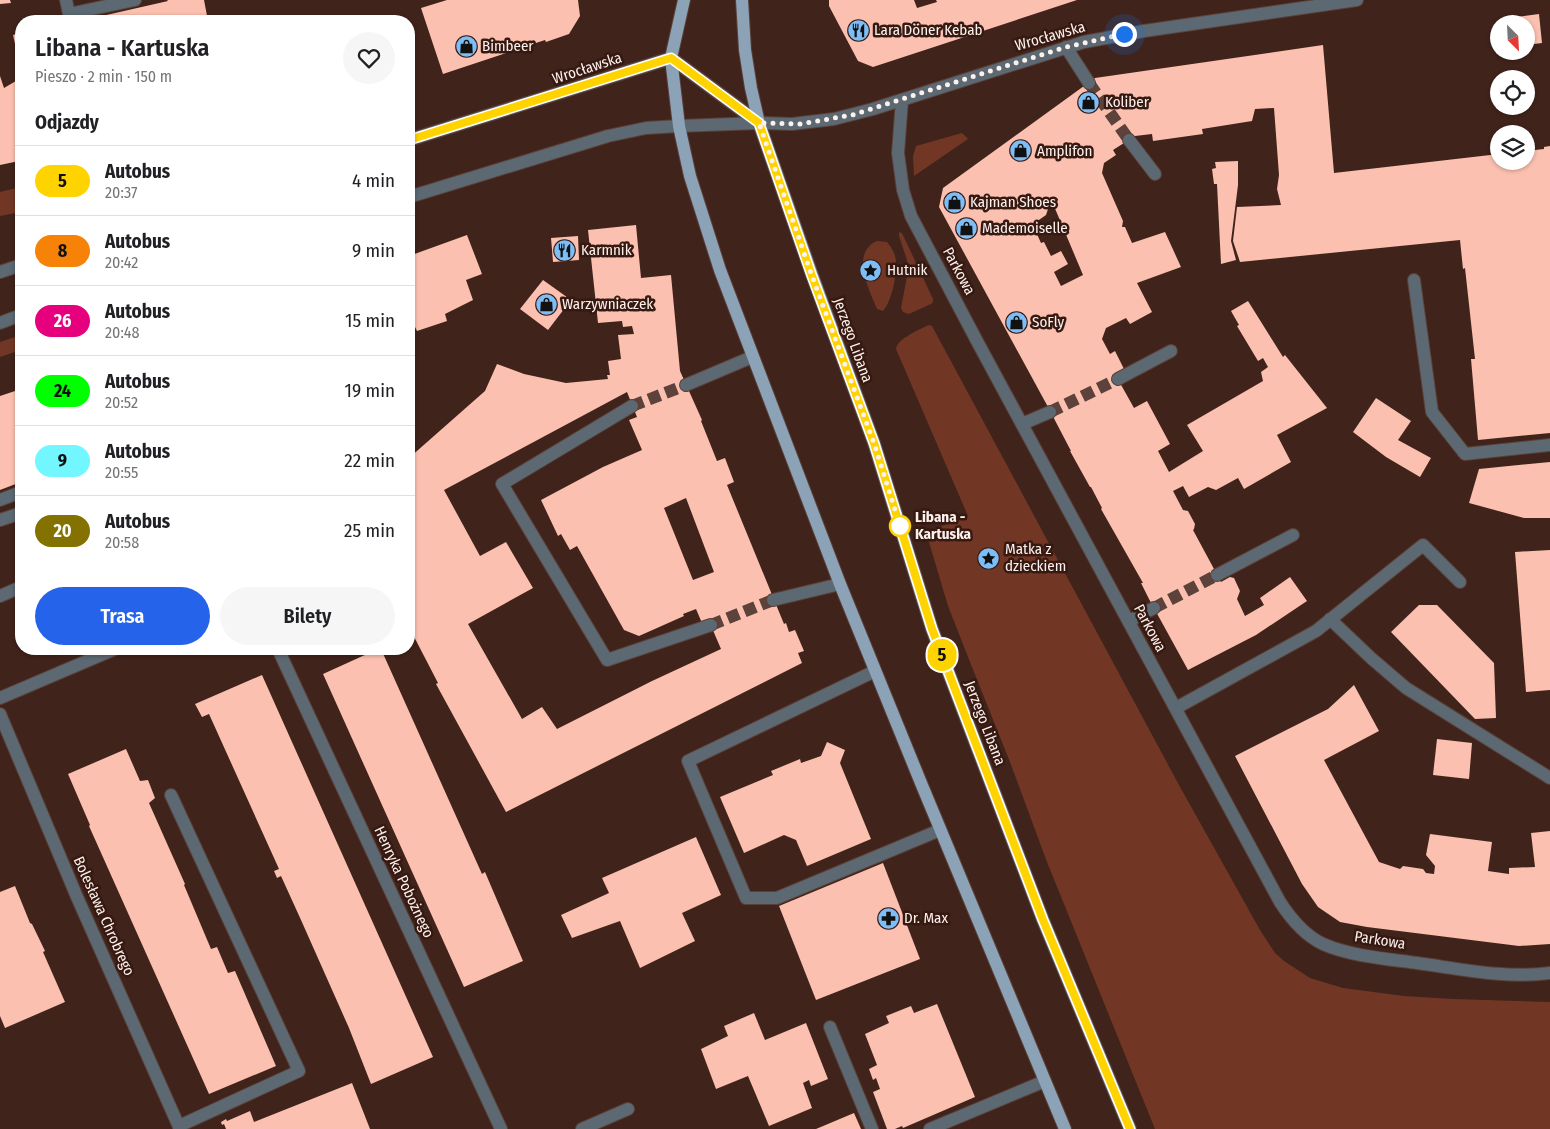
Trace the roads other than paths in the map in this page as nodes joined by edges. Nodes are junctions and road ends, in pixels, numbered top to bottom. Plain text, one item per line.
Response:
1 (66, 0) edge
2 (135, 0) edge
3 (684, 0) edge
4 (1357, 0) edge
5 (742, 1) edge
6 (1066, 47) junction
7 (671, 58) junction
8 (1089, 83) tunnel mouth
9 (902, 100) junction
10 (759, 123) junction
11 (678, 126) junction
12 (415, 138) edge
13 (1129, 140) tunnel mouth
14 (1155, 174) dead end
15 (415, 195) edge
16 (15, 267) edge
17 (0, 272) edge
18 (1414, 280) dead end
19 (15, 317) edge
20 (0, 323) edge
21 (1171, 350) dead end
22 (752, 357) junction
23 (1118, 379) tunnel mouth
24 (686, 385) tunnel mouth
25 (632, 406) tunnel mouth
26 (1050, 412) tunnel mouth
27 (1022, 424) junction
28 (1550, 445) edge
29 (15, 494) edge
30 (0, 500) edge
31 (15, 515) edge
32 (0, 520) edge
33 (1293, 535) dead end
34 (1218, 575) tunnel mouth
35 (1460, 582) dead end
36 (840, 584) junction
37 (15, 590) edge
38 (0, 596) edge
39 (774, 600) tunnel mouth
40 (1154, 608) tunnel mouth
41 (1330, 620) junction
42 (1129, 622) junction
43 (711, 625) tunnel mouth
44 (101, 655) edge
45 (281, 655) edge
46 (875, 671) junction
47 (0, 698) edge
48 (1176, 708) junction
49 (0, 714) edge
50 (1550, 778) edge
51 (171, 795) dead end
52 (940, 830) junction
53 (1550, 973) edge
54 (830, 1028) dead end
55 (1045, 1081) junction
56 (628, 1109) dead end
57 (180, 1127) edge
58 (501, 1129) edge
59 (582, 1129) edge
60 (872, 1129) edge
61 (930, 1129) edge
62 (1065, 1129) edge
63 (1130, 1129) edge

1 - 2 street
3 - 7 main road
4 - 6 street, Wrocławska
5 - 10 main road, Jerzego Libana
6 - 8 street
6 - 9 street, Wrocławska
7 - 10 street
7 - 11 main road
7 - 12 street, Wrocławska
9 - 10 street, Wrocławska
9 - 27 street, Parkowa
10 - 11 street, Wrocławska
10 - 63 main road, Jerzego Libana
11 - 15 street, Wrocławska
11 - 22 main road
13 - 14 street
16 - 17 street
18 - 28 street
19 - 20 street
21 - 23 street
22 - 24 street
22 - 36 main road
25 - 43 street
26 - 27 street
27 - 42 street, Parkowa
29 - 30 street
31 - 32 street
33 - 34 street
35 - 41 street
36 - 39 street
36 - 46 main road
37 - 38 street
40 - 42 street
41 - 48 street
41 - 50 street
42 - 48 street, Parkowa
44 - 47 street
45 - 58 street, Henryka Pobożnego
46 - 52 main road
46 - 52 street
48 - 53 street, Parkowa
49 - 57 street, Bolesława Chrobrego
51 - 57 street
52 - 55 main road
54 - 60 street
55 - 61 street
55 - 62 main road
56 - 59 street

